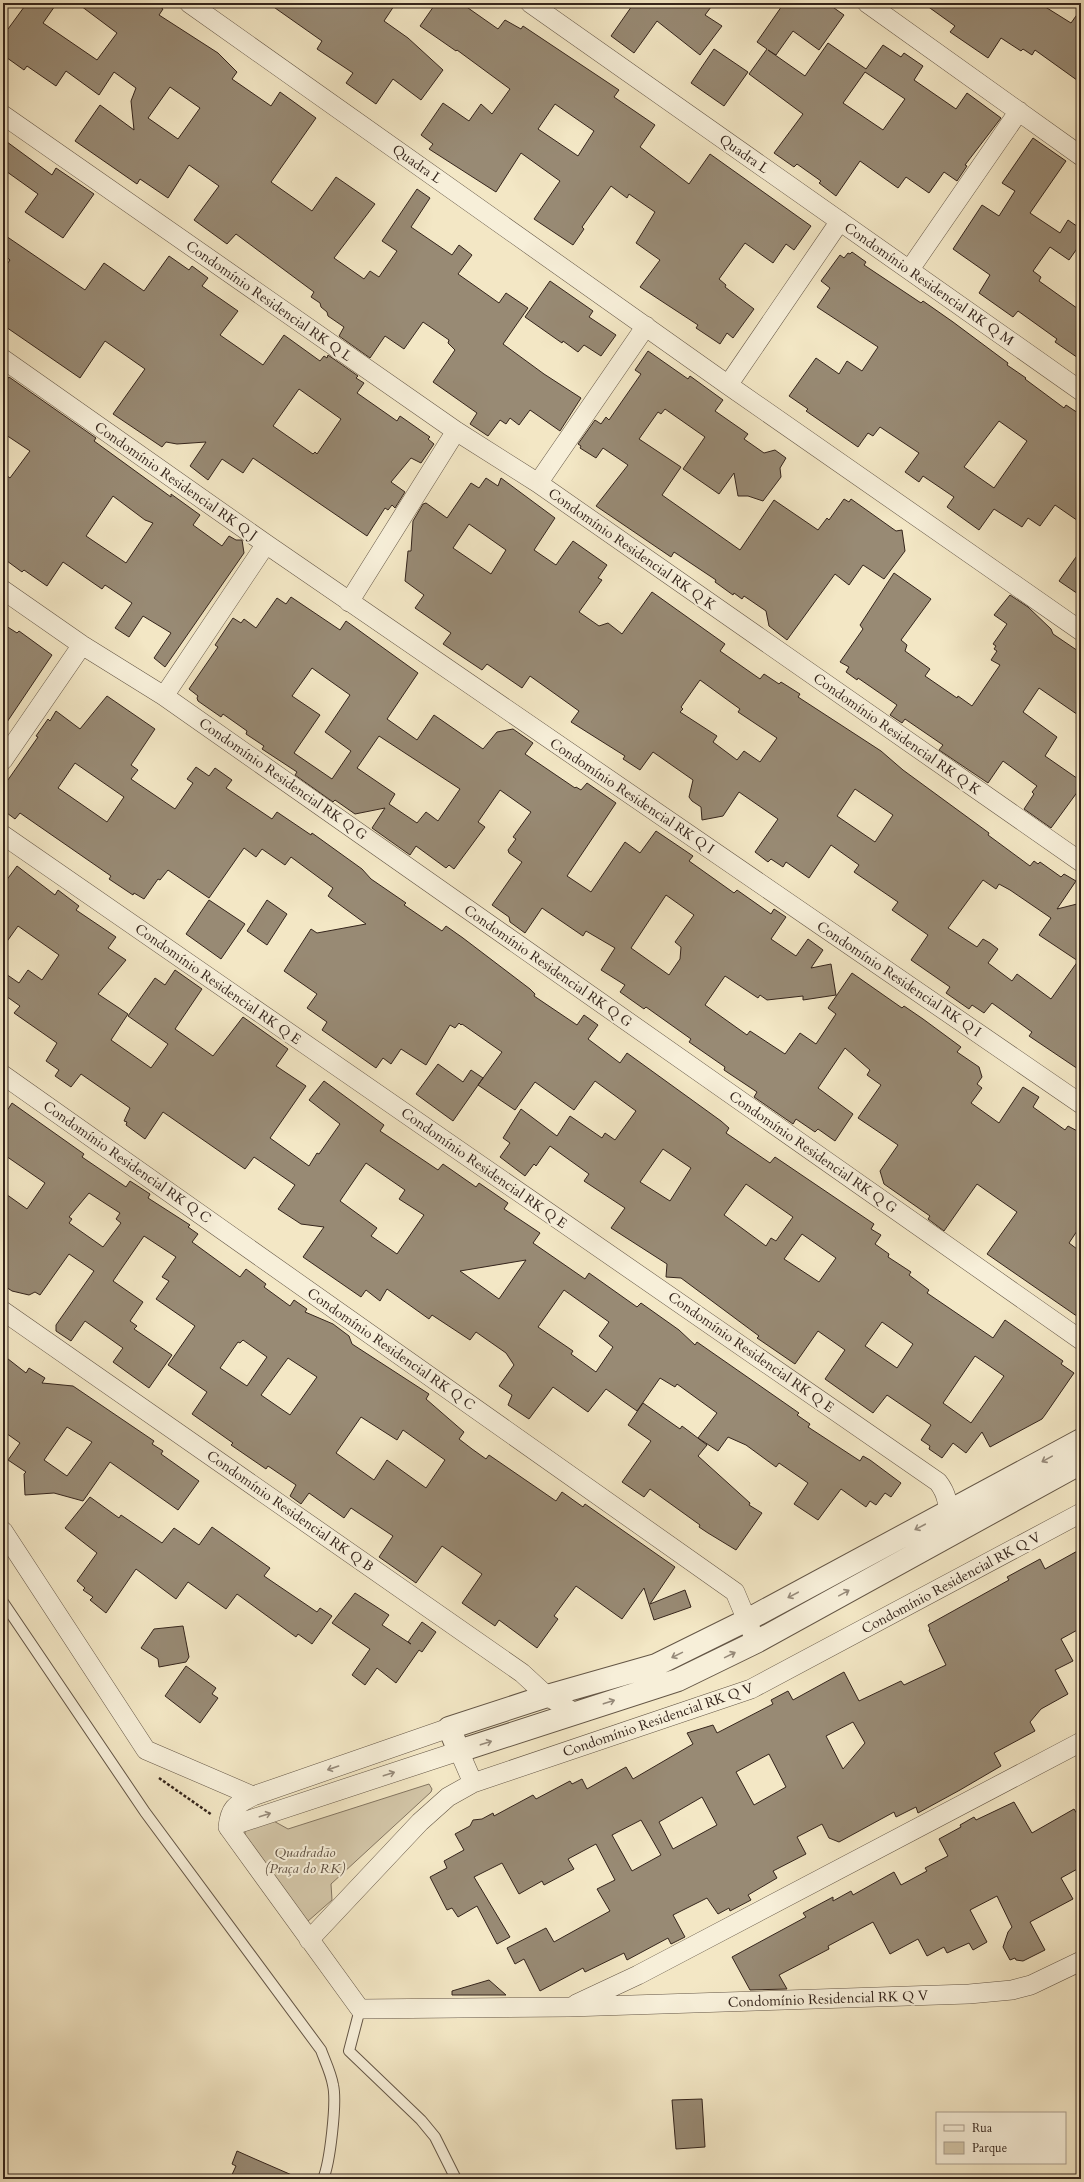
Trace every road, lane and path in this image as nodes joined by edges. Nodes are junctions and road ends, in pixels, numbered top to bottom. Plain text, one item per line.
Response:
1 (189, 3) edge
2 (530, 3) edge
3 (868, 3) edge
4 (1019, 111) junction
5 (3, 115) edge
6 (1081, 156) edge
7 (840, 222) junction
8 (910, 269) junction
9 (646, 326) junction
10 (3, 359) edge
11 (728, 385) junction
12 (1081, 391) edge
13 (456, 431) junction
14 (538, 483) junction
15 (266, 544) junction
16 (3, 590) edge
17 (349, 602) junction
18 (1081, 631) edge
19 (82, 645) junction
20 (164, 696) junction
21 (3, 760) edge
22 (3, 835) edge
23 (1081, 862) edge
24 (3, 1075) edge
25 (1081, 1104) edge
26 (3, 1311) edge
27 (1081, 1340) edge
28 (1081, 1440) edge
29 (1081, 1463) edge
30 (948, 1512) junction
31 (1081, 1513) edge
32 (3, 1531) edge
33 (950, 1536) junction
34 (3, 1602) edge
35 (747, 1620) junction
36 (756, 1642) junction
37 (547, 1696) junction
38 (575, 1713) junction
39 (449, 1728) junction
40 (1081, 1742) edge
41 (459, 1751) junction
42 (474, 1783) junction
43 (253, 1796) junction
44 (228, 1827) junction
45 (309, 1940) junction
46 (1081, 1961) edge
47 (569, 2007) junction
48 (360, 2009) junction
49 (323, 2179) edge
50 (456, 2179) edge

1 - 9 street, Quadra L
2 - 7 street, Quadra L
3 - 4 street
4 - 6 street
4 - 8 street
5 - 13 street, Condomínio Residencial RK Q L
7 - 8 street, Condomínio Residencial RK Q M
7 - 11 street, Condomínio Residencial RK Q M
8 - 12 street, Condomínio Residencial RK Q M
9 - 11 street
9 - 14 street, Condomínio Residencial RK Q K
10 - 15 street, Condomínio Residencial RK Q J
11 - 18 street
13 - 14 street, Condomínio Residencial RK Q L
13 - 17 street
14 - 23 street, Condomínio Residencial RK Q K
15 - 17 street, Condomínio Residencial RK Q J
15 - 20 street
16 - 19 street, Condomínio Residencial RK Q G
17 - 25 street, Condomínio Residencial RK Q I
19 - 20 street, Condomínio Residencial RK Q G
19 - 21 street
20 - 27 street, Condomínio Residencial RK Q G
22 - 30 street, Condomínio Residencial RK Q E
24 - 35 street, Condomínio Residencial RK Q C
26 - 37 street, Condomínio Residencial RK Q B
28 -> 30 street
29 - 33 street
30 - 33 street, Condomínio Residencial RK Q E
30 -> 35 street
31 - 42 street, Condomínio Residencial RK Q V
32 - 43 street
36 -> 33 street
34 - 49 lane
35 - 36 street, Condomínio Residencial RK Q C
35 -> 37 street
38 -> 36 street
37 - 38 street, Condomínio Residencial RK Q B
37 - 39 street
41 -> 38 street
39 - 41 street
39 -> 43 street
40 - 47 street, Condomínio Residencial RK Q V
41 - 42 street
44 -> 41 street
42 - 45 street, Condomínio Residencial RK Q V
43 - 44 street
44 - 45 street
45 - 48 street
46 - 47 street, Condomínio Residencial RK Q V
47 - 48 street, Condomínio Residencial RK Q V
48 - 50 lane

